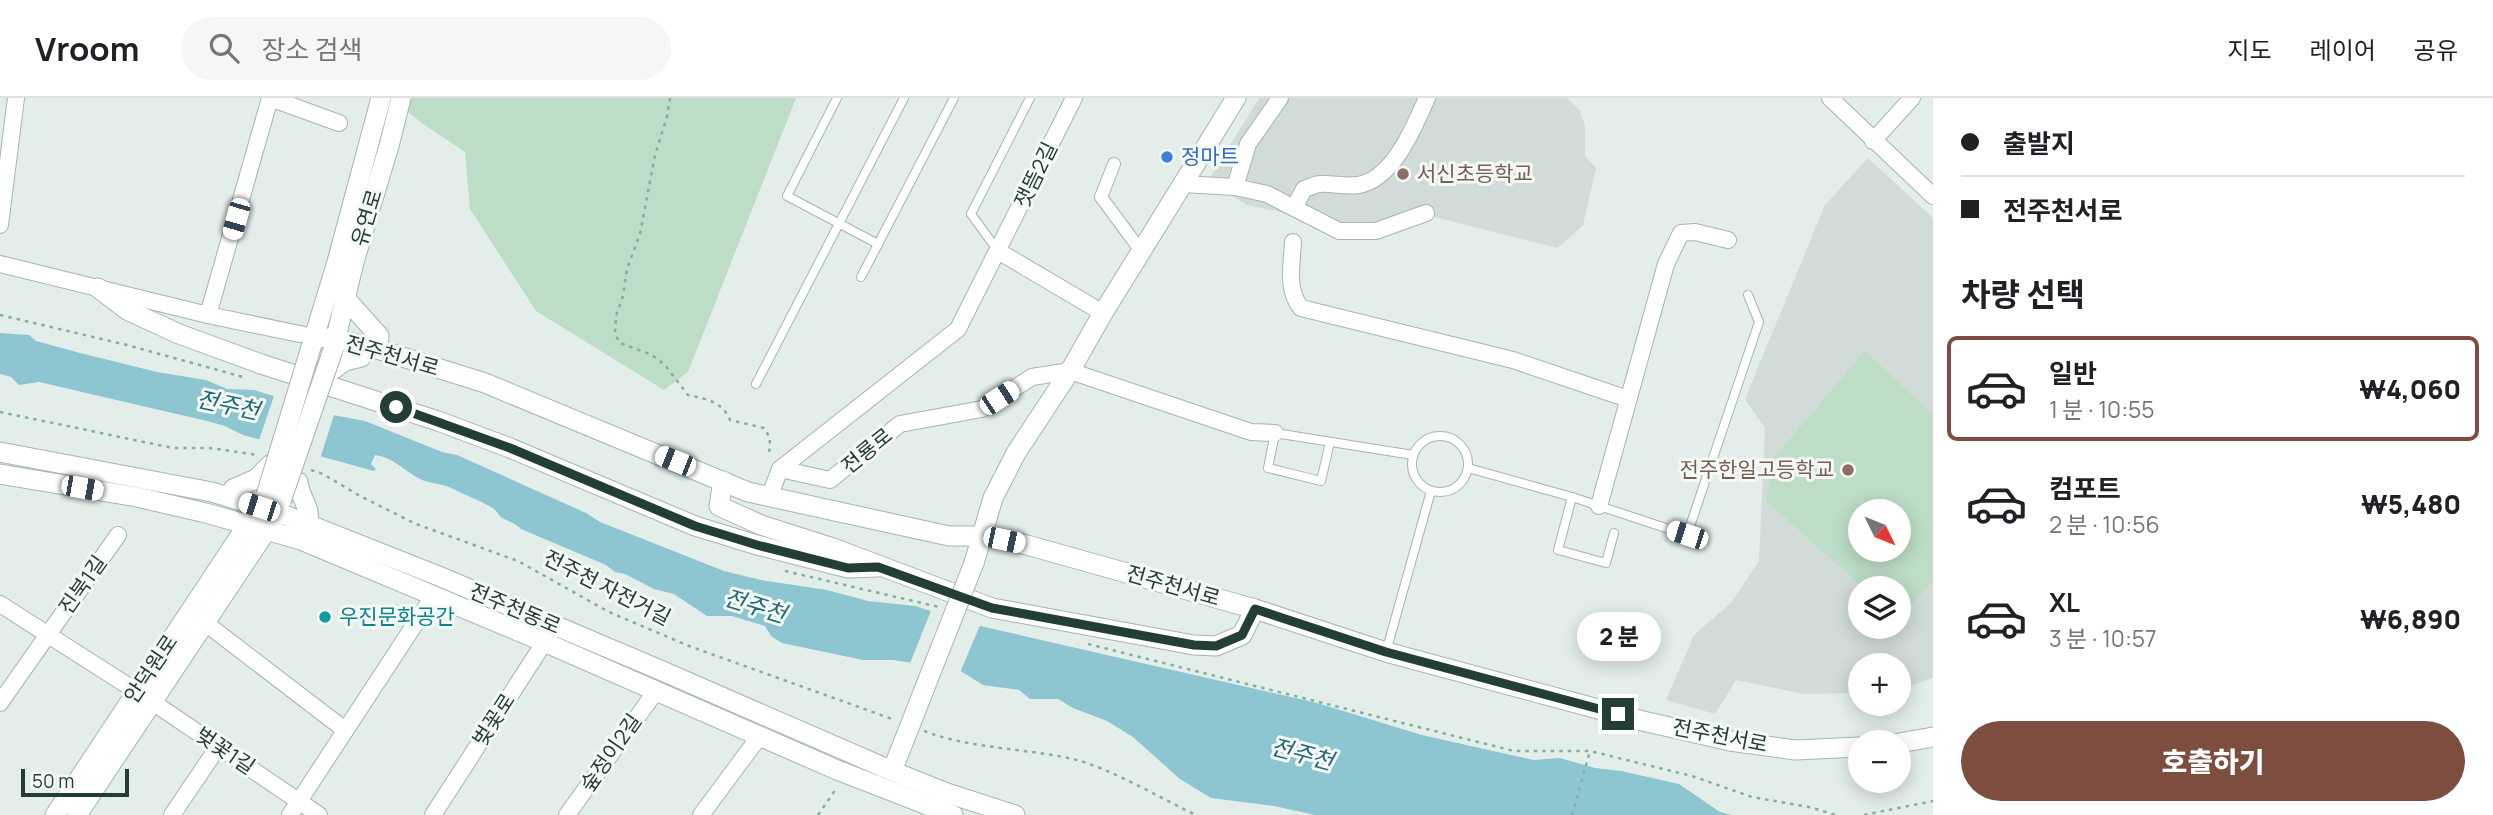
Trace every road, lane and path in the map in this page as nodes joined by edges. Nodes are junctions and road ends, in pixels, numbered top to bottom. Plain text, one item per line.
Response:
1 (16, 98) edge
2 (270, 98) edge
3 (381, 98) edge
4 (401, 98) edge
5 (670, 98) edge
6 (837, 98) edge
7 (904, 98) edge
8 (954, 98) edge
9 (1030, 98) edge
10 (1074, 98) edge
11 (1236, 98) edge
12 (1280, 98) edge
13 (1427, 98) edge
14 (1830, 98) edge
15 (1912, 98) edge
16 (339, 123) dead end
17 (1873, 141) junction
18 (1114, 164) dead end
19 (1183, 184) junction
20 (1235, 187) junction
21 (1933, 196) edge
22 (1294, 208) junction
23 (1426, 214) dead end
24 (839, 223) junction
25 (0, 225) edge
26 (1728, 240) dead end
27 (1293, 243) dead end
28 (878, 244) junction
29 (998, 251) junction
30 (1141, 251) junction
31 (0, 264) edge
32 (861, 276) dead end
33 (98, 288) junction
34 (1748, 295) dead end
35 (345, 298) junction
36 (1103, 313) junction
37 (208, 315) junction
38 (313, 341) junction
39 (334, 345) junction
40 (367, 351) junction
41 (1070, 372) junction
42 (324, 376) junction
43 (756, 384) dead end
44 (1628, 399) junction
45 (0, 412) edge
46 (1275, 433) junction
47 (1330, 442) junction
48 (0, 452) edge
49 (1413, 455) junction
50 (274, 467) junction
51 (775, 467) junction
52 (1468, 468) junction
53 (310, 470) dead end
54 (0, 474) edge
55 (723, 481) junction
56 (1431, 491) junction
57 (236, 492) junction
58 (770, 495) junction
59 (1572, 497) junction
60 (271, 504) junction
61 (1599, 506) junction
62 (309, 518) junction
63 (248, 525) junction
64 (269, 530) junction
65 (1614, 533) dead end
66 (118, 535) dead end
67 (982, 536) junction
68 (878, 567) junction
69 (434, 596) junction
70 (0, 604) edge
71 (1255, 609) junction
72 (204, 622) junction
73 (48, 634) junction
74 (550, 634) junction
75 (1386, 652) junction
76 (656, 691) junction
77 (144, 696) junction
78 (0, 703) edge
79 (894, 720) dead end
80 (345, 730) junction
81 (920, 730) dead end
82 (759, 737) junction
83 (1933, 737) edge
84 (1911, 741) edge
85 (218, 747) junction
86 (1848, 748) edge
87 (1590, 751) dead end
88 (891, 774) junction
89 (839, 785) dead end
90 (1933, 801) edge
91 (295, 808) edge
92 (55, 815) edge
93 (77, 815) edge
94 (172, 815) edge
95 (319, 815) edge
96 (433, 815) edge
97 (567, 815) edge
98 (701, 815) edge
99 (818, 815) edge
100 (953, 815) edge
101 (1016, 815) edge
102 (1196, 815) edge
103 (1572, 815) edge
104 (1864, 815) edge

1 - 25 street
2 - 16 street
2 - 37 street
3 - 38 street, 유연로
4 - 35 street, 유연로
5 - 51 path
6 - 24 lane
7 - 24 lane
8 - 28 lane
9 - 29 lane
10 - 29 street, 잿뜸2길
11 - 19 street
12 - 20 street
13 - 22 street
14 - 17 street
15 - 17 street
17 - 21 street
18 - 30 street
19 - 20 street
19 - 30 street
20 - 22 street
22 - 23 street
24 - 28 lane
24 - 43 lane
26 - 44 street
27 - 44 street
28 - 32 lane
29 - 36 street
29 - 51 street
30 - 36 street
31 - 33 street, 전주천서로
33 - 37 street, 전주천서로
33 - 68 street
34 - 61 lane
35 - 39 street, 유연로
35 - 40 street
36 - 41 street
37 - 38 street, 전주천서로
38 - 39 street, 전주천서로
38 - 50 street, 유연로, bridge
39 - 40 street, 전주천서로
39 - 42 street, 유연로, bridge
40 - 42 street
40 - 55 street, 전주천서로
41 - 46 street
41 - 51 street, 전룡로
41 - 67 street
42 - 50 street, 유연로, bridge
44 - 61 street
45 - 50 path
46 - 47 lane
46 - 47 lane
47 - 49 lane
48 - 57 street, 전주천동로
49 - 52 lane
49 - 56 lane
50 - 57 street
50 - 60 street, bridge
50 - 62 street
51 - 58 street
52 - 56 lane
52 - 59 lane
53 - 79 path, 전주천 자전거길
54 - 63 street, 전주천동로
55 - 58 street, 전주천서로
55 - 68 street
56 - 75 lane
57 - 60 street, 전주천동로
58 - 67 street, 전주천서로
59 - 61 lane
59 - 65 lane
60 - 62 street, 전주천동로
60 - 63 street, 안덕원로
60 - 64 street, 안덕원로
62 - 74 street, 전주천동로
63 - 64 street, 전주천동로
63 - 77 street, 안덕원로
64 - 69 street, 전주천동로
64 - 72 street, 안덕원로
66 - 73 street, 진북1길
67 - 71 street, 전주천서로
67 - 88 street, bridge
68 - 71 street
69 - 74 street, 전주천동로
69 - 80 street
70 - 73 street, 진북1길
71 - 75 street, 전주천서로
72 - 77 street, 안덕원로
72 - 80 street
73 - 77 street, 진북1길
73 - 78 street, 진북1길
74 - 76 street, 전주천동로
74 - 88 street, 전주천동로
74 - 96 street, 벚꽃로
75 - 86 street, 전주천서로
76 - 82 street, 전주천동로
76 - 97 street, 숲정이2길
77 - 85 street, 벚꽃1길
77 - 92 street, 안덕원로
77 - 93 street, 안덕원로
80 - 91 street
81 - 102 path
82 - 88 street, 전주천동로
82 - 98 street
83 - 84 street
85 - 91 street, 벚꽃1길
85 - 94 street
87 - 103 path
88 - 100 street, 전주천동로
88 - 101 street, 전주천동로
89 - 99 path
90 - 104 path
91 - 95 street, 벚꽃1길

